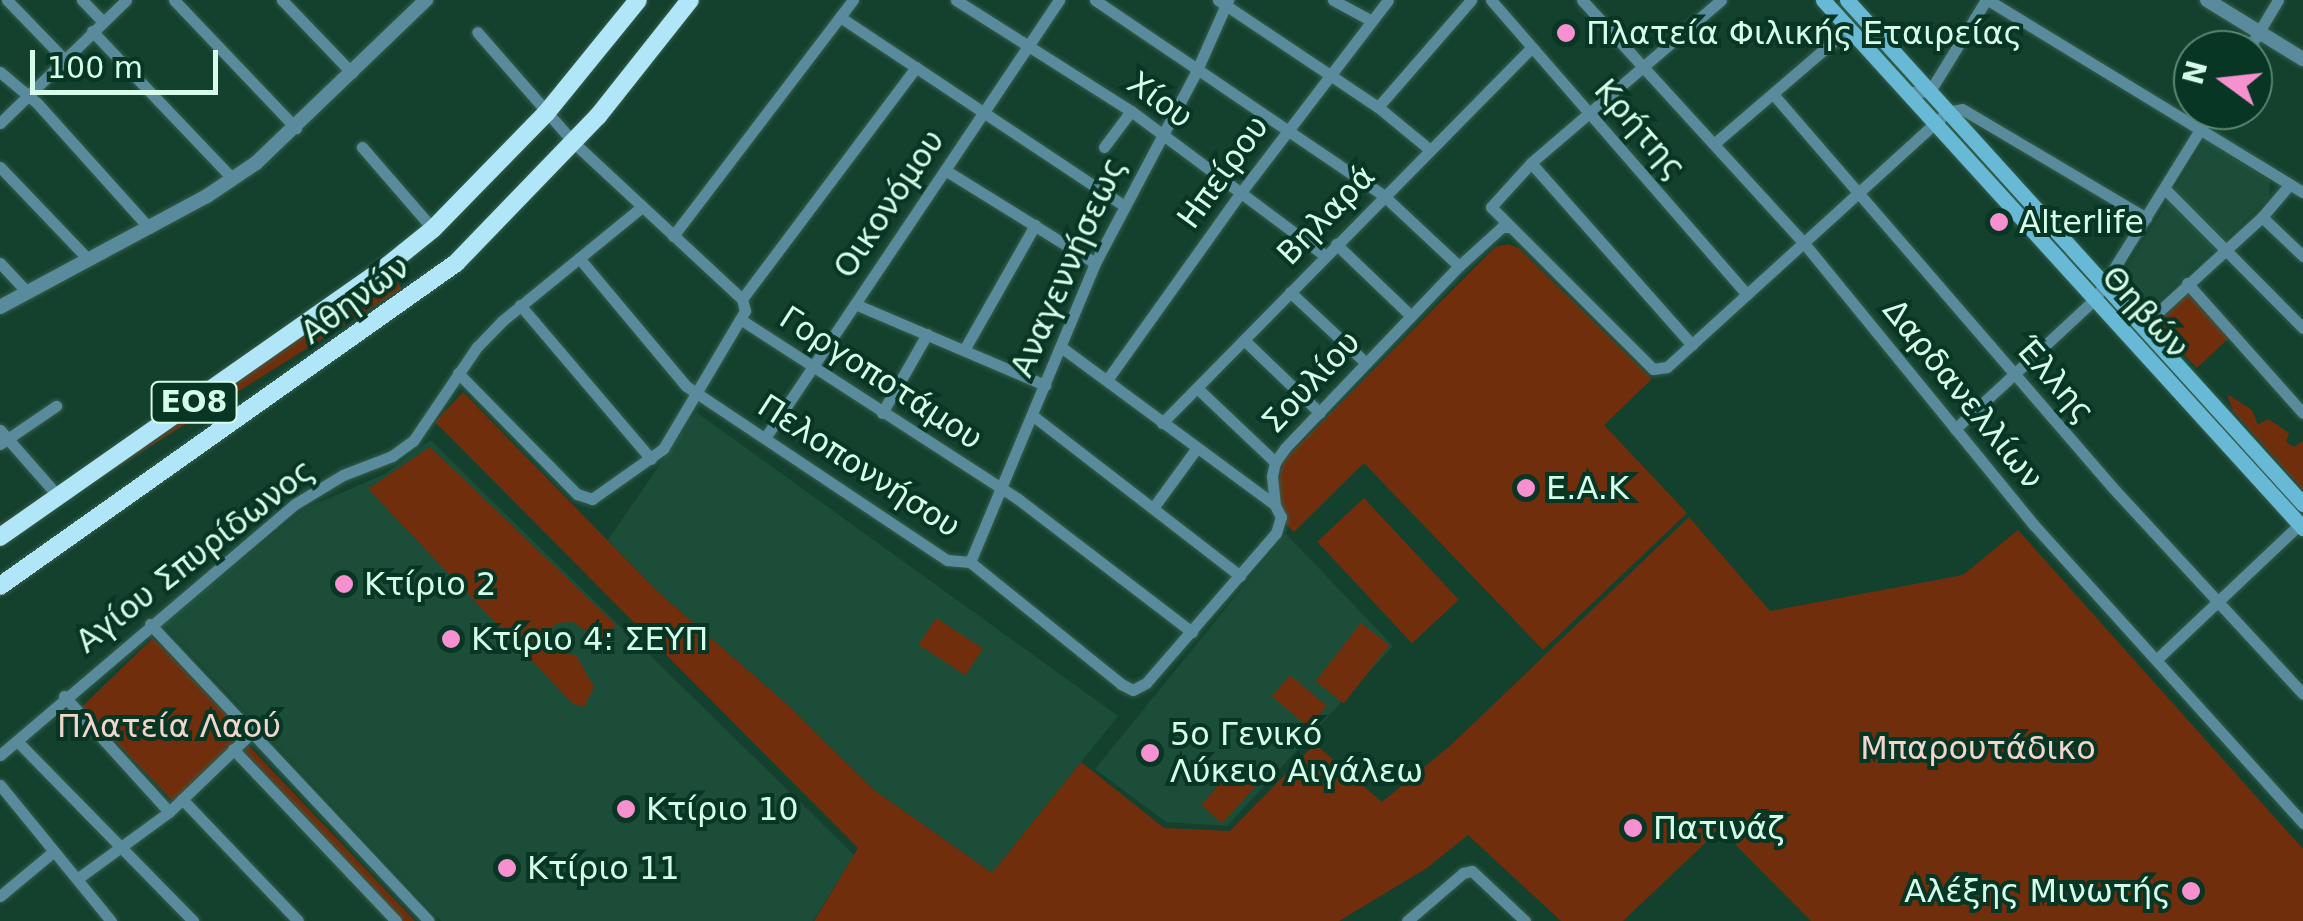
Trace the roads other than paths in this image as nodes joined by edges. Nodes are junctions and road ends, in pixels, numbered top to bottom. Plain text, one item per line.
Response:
1 (7, 0) edge
2 (82, 0) edge
3 (126, 0) edge
4 (174, 0) edge
5 (426, 0) edge
6 (638, 0) edge
7 (690, 0) edge
8 (853, 0) edge
9 (956, 0) edge
10 (1059, 0) edge
11 (1094, 0) edge
12 (1333, 0) edge
13 (1388, 0) edge
14 (1472, 0) edge
15 (1491, 0) edge
16 (1721, 0) edge
17 (1822, 0) edge
18 (1847, 0) edge
19 (1987, 0) edge
20 (2206, 0) edge
21 (2278, 0) edge
22 (285, 1) edge
23 (1584, 1) edge
24 (1224, 2) edge
25 (840, 17) junction
26 (103, 22) junction
27 (1372, 22) junction
28 (1848, 28) junction
29 (2256, 30) edge
30 (2260, 30) edge
31 (92, 31) junction
32 (477, 32) dead end
33 (2273, 40) edge
34 (1030, 44) junction
35 (1531, 48) junction
36 (63, 58) junction
37 (2303, 58) edge
38 (1644, 66) junction
39 (916, 67) junction
40 (1197, 70) junction
41 (0, 72) edge
42 (352, 73) junction
43 (1330, 74) junction
44 (1930, 91) junction
45 (1907, 92) junction
46 (1773, 94) junction
47 (27, 95) junction
48 (1378, 107) junction
49 (984, 111) junction
50 (1132, 111) junction
51 (2173, 111) edge
52 (548, 112) junction
53 (1590, 112) junction
54 (1941, 117) junction
55 (0, 123) edge
56 (296, 128) junction
57 (2201, 130) edge
58 (2205, 130) edge
59 (1288, 131) junction
60 (1160, 135) junction
61 (574, 142) junction
62 (1716, 142) junction
63 (1104, 146) dead end
64 (362, 147) dead end
65 (1430, 149) junction
66 (1532, 164) junction
67 (0, 168) edge
68 (944, 170) junction
69 (233, 179) junction
70 (2290, 184) junction
71 (2164, 189) junction
72 (1242, 191) junction
73 (2303, 192) edge
74 (1857, 193) junction
75 (1383, 194) junction
76 (642, 206) junction
77 (1124, 206) junction
78 (2262, 217) junction
79 (2146, 218) junction
80 (1034, 226) junction
81 (1509, 227) junction
82 (149, 228) junction
83 (433, 229) junction
84 (673, 236) junction
85 (1803, 242) junction
86 (1336, 244) junction
87 (2225, 250) junction
88 (1324, 255) junction
89 (2303, 256) edge
90 (579, 258) junction
91 (88, 259) junction
92 (0, 262) edge
93 (1094, 262) junction
94 (1459, 266) junction
95 (2188, 283) junction
96 (2106, 285) junction
97 (28, 292) junction
98 (1290, 292) junction
99 (1747, 294) junction
100 (742, 299) junction
101 (2096, 299) junction
102 (855, 304) junction
103 (520, 305) junction
104 (0, 306) edge
105 (1411, 316) junction
106 (742, 321) junction
107 (2144, 326) junction
108 (2303, 328) edge
109 (927, 334) junction
110 (1244, 340) junction
111 (1692, 345) junction
112 (1062, 347) junction
113 (964, 350) junction
114 (1366, 364) junction
115 (812, 368) junction
116 (458, 372) junction
117 (2014, 374) junction
118 (1107, 380) junction
119 (1045, 385) junction
120 (1197, 388) junction
121 (698, 394) junction
122 (56, 406) dead end
123 (882, 413) junction
124 (1320, 413) junction
125 (2303, 413) edge
126 (1032, 414) junction
127 (1162, 423) junction
128 (1955, 428) junction
129 (3, 438) edge
130 (766, 438) junction
131 (1196, 448) junction
132 (651, 459) junction
133 (1275, 462) junction
134 (1000, 488) junction
135 (58, 496) junction
136 (2303, 504) edge
137 (1275, 505) junction
138 (1153, 508) junction
139 (2301, 526) edge
140 (0, 536) edge
141 (970, 562) junction
142 (1240, 576) junction
143 (0, 586) edge
144 (2217, 603) junction
145 (150, 624) junction
146 (1192, 632) junction
147 (2156, 660) junction
148 (1133, 690) joint
149 (2303, 694) edge
150 (64, 696) junction
151 (252, 732) junction
152 (17, 741) junction
153 (233, 750) junction
154 (0, 754) edge
155 (0, 785) edge
156 (182, 800) junction
157 (170, 812) junction
158 (2303, 823) edge
159 (125, 846) junction
160 (54, 851) junction
161 (77, 879) junction
162 (0, 896) edge
163 (111, 921) edge
164 (193, 921) edge
165 (298, 921) edge
166 (396, 921) edge
167 (429, 921) edge
168 (1407, 921) edge
169 (1526, 921) edge

1 - 36 street
2 - 26 street
3 - 26 street
4 - 56 street
5 - 42 street
6 - 52 highway, Αθηνών / ΕΟ8
7 - 61 highway, Αθηνών / ΕΟ8
8 - 25 street
9 - 34 street, Χίου
10 - 34 street, Οικονόμου
11 - 40 street
12 - 27 street
13 - 27 street, Ηπείρου
14 - 48 street
15 - 35 street, Κρήτης
16 - 38 street
17 - 28 main road, Θηβών
18 - 44 main road, Θηβών
19 - 44 street
19 - 51 street
20 - 29 street
21 - 30 street
22 - 42 street
23 - 38 street, Δαρδανελλίων
24 - 40 street, Αναγεννήσεως
24 - 43 street
25 - 39 street
25 - 84 street
26 - 31 street
27 - 43 street, Ηπείρου
28 - 45 main road, Θηβών
28 - 46 street
31 - 36 street
31 - 69 street
32 - 52 street, Γοργοποτάμου
33 - 37 street
34 - 49 street, Οικονόμου
34 - 50 street, Χίου
35 - 53 street, Κρήτης
35 - 65 street, Βηλαρά
36 - 47 street
38 - 53 street
38 - 62 street, Δαρδανελλίων
39 - 49 street
39 - 100 street
40 - 59 street
40 - 60 street, Αναγεννήσεως
41 - 47 street
42 - 56 street
43 - 48 street
43 - 59 street, Ηπείρου
44 - 45 street
44 - 54 main road, Θηβών
45 - 54 main road, Θηβών
46 - 62 street
46 - 74 street, Έλλης
47 - 55 street
47 - 82 street
48 - 65 street
49 - 68 street, Οικονόμου
49 - 77 street
50 - 60 street, Χίου
50 - 63 street
52 - 61 street, Γοργοποτάμου
52 - 83 highway, Αθηνών / ΕΟ8
53 - 66 street
53 - 99 street, Κρήτης
54 - 74 street
54 - 79 street
54 - 96 main road, Θηβών
54 - 101 main road, Θηβών
56 - 69 street
57 - 71 street
58 - 70 street
59 - 72 street, Ηπείρου
59 - 75 street
60 - 72 street, Χίου
60 - 77 street, Αναγεννήσεως
61 - 76 street, Γοργοποτάμου
61 - 143 highway, Αθηνών / ΕΟ8
62 - 85 street, Δαρδανελλίων
64 - 83 street
65 - 75 street, Βηλαρά
66 - 81 street
66 - 111 street
67 - 91 street
68 - 80 street
68 - 102 street, Οικονόμου
69 - 82 street
70 - 73 street
70 - 78 street
71 - 79 street
71 - 87 street
72 - 88 street, Χίου
72 - 118 street, Ηπείρου
74 - 85 street
74 - 117 street, Έλλης
75 - 86 street, Βηλαρά
75 - 94 street
76 - 84 street, Γοργοποτάμου
76 - 90 street, Αγίου Σπυρίδωνος
77 - 93 street, Αναγεννήσεως
78 - 87 street
78 - 89 street
79 - 96 street
80 - 93 street
80 - 113 street
81 - 94 street, Σουλίου
81 - 111 street
82 - 91 street
83 - 135 highway, Αθηνών / ΕΟ8
84 - 100 street, Γοργοποτάμου
85 - 99 street
85 - 128 street, Δαρδανελλίων
86 - 88 street, Βηλαρά
86 - 105 street
87 - 95 street
87 - 108 street
88 - 98 street, Βηλαρά
90 - 103 street, Αγίου Σπυρίδωνος
90 - 121 street, Πελοποννήσου
91 - 97 street
92 - 97 street
93 - 112 street, Αναγεννήσεως
94 - 105 street, Σουλίου
95 - 107 street
95 - 125 street
96 - 101 street
96 - 107 main road, Θηβών
97 - 104 street
98 - 110 street, Βηλαρά
98 - 114 street
99 - 111 street
100 - 106 street, Γοργοποτάμου
101 - 117 street
101 - 139 main road, Θηβών
102 - 109 street
102 - 115 street, Οικονόμου
103 - 116 street, Αγίου Σπυρίδωνος
103 - 132 street
105 - 114 street, Σουλίου
106 - 115 street, Γοργοποτάμου
106 - 121 street
107 - 136 main road, Θηβών
109 - 113 street
109 - 123 street
110 - 120 street, Βηλαρά
110 - 124 street
112 - 118 street
112 - 119 street, Αναγεννήσεως
113 - 119 street
114 - 124 street, Σουλίου
115 - 123 street, Γοργοποτάμου
115 - 130 street, Οικονόμου
116 - 132 street
116 - 145 street, Αγίου Σπυρίδωνος
117 - 128 street
117 - 144 street, Έλλης
118 - 127 street
119 - 126 street, Αναγεννήσεως
120 - 127 street, Βηλαρά
120 - 133 street
121 - 130 street, Πελοποννήσου
121 - 132 street
122 - 129 street
123 - 134 street, Γοργοποτάμου
124 - 133 street, Σουλίου
126 - 134 street, Αναγεννήσεως
126 - 138 street
127 - 131 street
128 - 147 street, Δαρδανελλίων
129 - 135 street
130 - 141 street, Πελοποννήσου
131 - 137 street
131 - 138 street
133 - 137 street, Σουλίου
134 - 141 street, Αναγεννήσεως
134 - 146 street, Γοργοποτάμου
135 - 140 highway, Αθηνών / ΕΟ8
137 - 142 street, Σουλίου
138 - 142 street
139 - 144 street
141 - 148 street, Πελοποννήσου
142 - 146 street, Σουλίου
144 - 147 street
144 - 149 street, Έλλης
145 - 150 street, Αγίου Σπυρίδωνος
145 - 151 street
146 - 148 street, Σουλίου
147 - 158 street, Δαρδανελλίων
150 - 152 street, Αγίου Σπυρίδωνος
150 - 157 street
151 - 153 street
151 - 167 street
152 - 154 street, Αγίου Σπυρίδωνος
152 - 159 street
153 - 156 street
153 - 166 street
155 - 160 street
156 - 157 street
156 - 165 street
157 - 159 street
159 - 161 street
159 - 164 street
160 - 161 street
160 - 162 street
161 - 163 street
168 - 169 street

